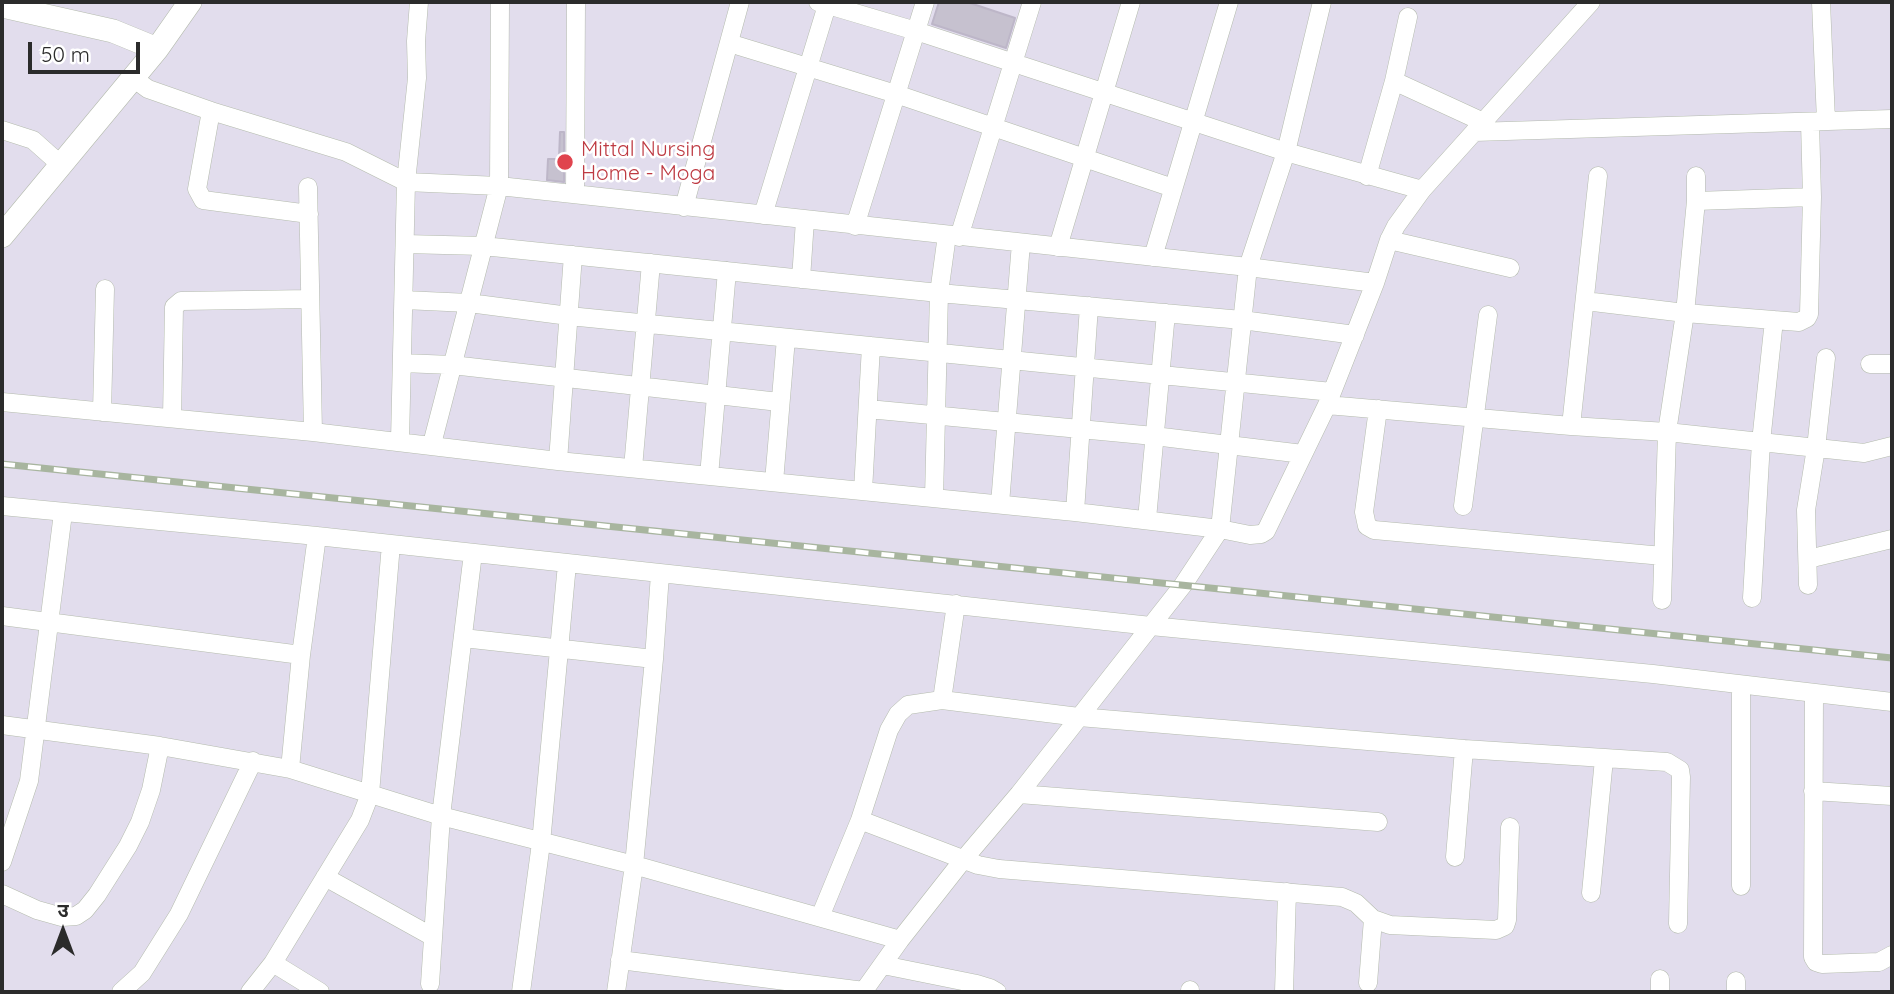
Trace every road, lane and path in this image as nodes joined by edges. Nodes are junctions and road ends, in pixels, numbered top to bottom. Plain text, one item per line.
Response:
1 (190, 2) edge
2 (419, 2) edge
3 (500, 2) edge
4 (576, 2) edge
5 (740, 2) edge
6 (925, 2) edge
7 (1032, 2) edge
8 (1131, 2) edge
9 (1229, 2) edge
10 (1322, 2) edge
11 (1821, 2) edge
12 (825, 3) edge
13 (1587, 3) edge
14 (2, 6) edge
15 (1408, 17) dead end
16 (916, 31) junction
17 (729, 43) junction
18 (157, 49) junction
19 (1013, 62) junction
20 (808, 67) junction
21 (133, 78) junction
22 (1394, 81) junction
23 (1104, 92) junction
24 (896, 94) junction
25 (211, 111) junction
26 (1892, 119) edge
27 (1818, 121) junction
28 (1193, 122) junction
29 (993, 127) junction
30 (1478, 127) junction
31 (2, 130) edge
32 (1286, 152) junction
33 (1085, 158) junction
34 (61, 165) junction
35 (1367, 176) junction
36 (1598, 176) dead end
37 (1696, 176) dead end
38 (406, 182) junction
39 (499, 186) junction
40 (309, 187) dead end
41 (1173, 188) junction
42 (1422, 190) junction
43 (575, 194) junction
44 (1812, 197) junction
45 (1696, 201) junction
46 (684, 206) junction
47 (309, 214) junction
48 (763, 215) junction
49 (805, 220) junction
50 (855, 226) junction
51 (2, 236) edge
52 (953, 236) junction
53 (1389, 240) junction
54 (1021, 243) junction
55 (405, 244) junction
56 (483, 246) junction
57 (1058, 247) junction
58 (573, 256) junction
59 (1153, 257) junction
60 (651, 263) junction
61 (1248, 267) junction
62 (1510, 268) dead end
63 (727, 271) junction
64 (801, 279) junction
65 (1375, 283) junction
66 (105, 289) dead end
67 (939, 293) junction
68 (310, 299) junction
69 (404, 300) junction
70 (1016, 300) junction
71 (1585, 301) junction
72 (468, 303) junction
73 (1089, 306) junction
74 (1166, 313) junction
75 (1685, 313) junction
76 (1488, 315) dead end
77 (569, 316) junction
78 (1242, 320) junction
79 (1774, 320) junction
80 (646, 324) junction
81 (722, 331) junction
82 (1355, 335) junction
83 (786, 338) junction
84 (871, 346) junction
85 (937, 353) junction
86 (1826, 358) dead end
87 (1011, 360) junction
88 (402, 363) junction
89 (1870, 363) dead end
90 (1892, 364) edge
91 (452, 365) junction
92 (1084, 367) junction
93 (1160, 376) junction
94 (564, 378) junction
95 (1235, 383) junction
96 (640, 386) junction
97 (716, 395) junction
98 (1329, 398) junction
99 (2, 402) edge
100 (779, 402) junction
101 (868, 409) junction
102 (1378, 410) junction
103 (102, 412) junction
104 (936, 416) junction
105 (172, 418) junction
106 (1474, 418) junction
107 (1006, 424) junction
108 (1571, 426) junction
109 (1080, 431) junction
110 (313, 432) junction
111 (1667, 432) junction
112 (1154, 436) junction
113 (400, 441) junction
114 (1761, 442) junction
115 (432, 444) junction
116 (1227, 446) junction
117 (1892, 446) edge
118 (1816, 448) junction
119 (1303, 454) junction
120 (558, 461) junction
121 (633, 468) junction
122 (709, 476) junction
123 (774, 482) junction
124 (863, 491) junction
125 (934, 498) junction
126 (1000, 504) junction
127 (2, 506) edge
128 (1463, 506) dead end
129 (1075, 512) junction
130 (63, 513) junction
131 (1147, 519) junction
132 (1220, 529) junction
133 (317, 537) junction
134 (1892, 539) edge
135 (391, 544) junction
136 (473, 554) junction
137 (1664, 556) junction
138 (1808, 559) junction
139 (567, 564) junction
140 (660, 574) junction
141 (1808, 585) dead end
142 (1752, 598) dead end
143 (1662, 600) dead end
144 (956, 604) junction
145 (2, 616) edge
146 (50, 623) junction
147 (1151, 626) junction
148 (463, 638) junction
149 (559, 650) junction
150 (301, 654) junction
151 (654, 659) junction
152 (1741, 684) junction
153 (1814, 693) junction
154 (942, 700) junction
155 (1892, 702) edge
156 (1079, 718) junction
157 (2, 725) edge
158 (36, 729) junction
159 (160, 746) junction
160 (1464, 749) junction
161 (1604, 759) junction
162 (253, 761) junction
163 (290, 769) junction
164 (1813, 791) junction
165 (370, 794) junction
166 (1019, 794) junction
167 (1892, 796) edge
168 (441, 816) junction
169 (859, 820) junction
170 (1378, 822) dead end
171 (1510, 827) dead end
172 (541, 842) junction
173 (1455, 857) dead end
174 (963, 860) junction
175 (2, 862) edge
176 (634, 865) junction
177 (326, 877) junction
178 (1741, 886) dead end
179 (1287, 892) junction
180 (1591, 893) dead end
181 (2, 894) edge
182 (820, 917) junction
183 (1373, 919) junction
184 (1678, 924) dead end
185 (433, 937) junction
186 (900, 940) junction
187 (1892, 956) edge
188 (620, 960) junction
189 (273, 963) junction
190 (883, 965) junction
191 (1368, 982) dead end
192 (429, 984) dead end
193 (121, 992) edge
194 (250, 992) edge
195 (320, 992) edge
196 (521, 992) edge
197 (616, 992) edge
198 (863, 992) edge
199 (997, 992) edge
200 (1284, 992) edge

1 - 18 street
2 - 38 street
3 - 39 street
4 - 43 street
5 - 17 street
6 - 16 street
7 - 19 street
8 - 23 street
9 - 28 street
10 - 32 street
11 - 27 street
12 - 16 street
12 - 20 street
13 - 30 street
14 - 18 street
15 - 22 street
16 - 19 street
16 - 24 street
17 - 20 street
17 - 46 street
18 - 21 street
19 - 23 street
19 - 29 street
20 - 24 street
20 - 48 street
21 - 25 street
21 - 34 street
22 - 30 street
22 - 35 street
23 - 28 street
23 - 33 street
24 - 29 street
24 - 50 street
25 - 38 street
25 - 47 street
26 - 27 street
27 - 30 street
27 - 44 street
28 - 32 street
28 - 41 street
29 - 33 street
29 - 52 street
30 - 42 street
31 - 34 street
32 - 35 street
32 - 61 street
33 - 41 street
33 - 57 street
34 - 51 street
35 - 42 street
36 - 71 street
37 - 45 street
38 - 39 street
38 - 55 street
39 - 43 street
39 - 56 street
40 - 47 street
41 - 59 street
42 - 53 street
43 - 46 street
44 - 45 street
44 - 79 street
45 - 75 street
46 - 48 street
47 - 68 street
48 - 49 street
49 - 50 street
49 - 64 street
50 - 52 street
52 - 54 street
52 - 67 street
53 - 62 street
53 - 65 street
54 - 57 street
54 - 70 street
55 - 56 street
55 - 69 street
56 - 58 street
56 - 72 street
57 - 59 street
58 - 60 street
58 - 77 street
59 - 61 street
60 - 63 street
60 - 80 street
61 - 65 street
61 - 78 street
63 - 64 street
63 - 81 street
64 - 67 street
65 - 82 street
66 - 103 street
67 - 70 street
67 - 85 street
68 - 105 street
68 - 110 street
69 - 72 street
69 - 88 street
70 - 73 street
70 - 87 street
71 - 75 street
71 - 108 street
72 - 77 street
72 - 91 street
73 - 74 street
73 - 92 street
74 - 78 street
74 - 93 street
75 - 79 street
75 - 111 street
76 - 106 street
77 - 80 street
77 - 94 street
78 - 82 street
78 - 95 street
79 - 114 street
80 - 81 street
80 - 96 street
81 - 83 street
81 - 97 street
82 - 98 street
83 - 84 street
83 - 100 street
84 - 85 street
84 - 101 street
85 - 87 street
85 - 104 street
86 - 118 street
87 - 92 street
87 - 107 street
88 - 91 street
88 - 113 street
89 - 90 street
91 - 94 street
91 - 115 street
92 - 93 street
92 - 109 street
93 - 95 street
93 - 112 street
94 - 96 street
94 - 120 street
95 - 98 street
95 - 116 street
96 - 97 street
96 - 121 street
97 - 100 street
97 - 122 street
98 - 102 street
98 - 119 street
99 - 103 street
100 - 123 street
101 - 104 street
101 - 124 street
102 - 106 street
102 - 137 street
103 - 105 street
104 - 107 street
104 - 125 street
105 - 110 street
106 - 108 street
106 - 128 street
107 - 109 street
107 - 126 street
108 - 111 street
109 - 112 street
109 - 129 street
110 - 113 street
111 - 114 street
111 - 137 street
112 - 116 street
112 - 131 street
113 - 115 street
114 - 118 street
114 - 142 street
115 - 120 street
116 - 119 street
116 - 132 street
117 - 118 street
118 - 138 street
119 - 132 street
120 - 121 street
121 - 122 street
122 - 123 street
123 - 124 street
124 - 125 street
125 - 126 street
126 - 129 street
127 - 130 street
129 - 131 street
130 - 133 street
130 - 146 street
131 - 132 street
132 - 147 street
133 - 135 street
133 - 150 street
134 - 138 street
135 - 136 street
135 - 165 street
136 - 139 street
136 - 148 street
137 - 143 street
138 - 141 street
139 - 140 street
139 - 149 street
140 - 144 street
140 - 151 street
144 - 147 street
144 - 154 street
145 - 146 street
146 - 150 street
146 - 158 street
147 - 152 street
147 - 156 street
148 - 149 street
148 - 168 street
149 - 151 street
149 - 172 street
150 - 163 street
151 - 176 street
152 - 153 street
152 - 178 street
153 - 155 street
153 - 164 street
154 - 156 street
154 - 169 street
156 - 160 street
156 - 166 street
157 - 158 street
158 - 159 street
158 - 175 street
159 - 162 street
159 - 181 street
160 - 161 street
160 - 173 street
161 - 180 street
161 - 184 street
162 - 163 street
162 - 193 street
163 - 165 street
164 - 167 street
164 - 187 street
165 - 168 street
165 - 177 street
166 - 170 street
166 - 174 street
168 - 172 street
168 - 185 street
169 - 174 street
169 - 182 street
171 - 183 street
172 - 176 street
172 - 196 street
174 - 179 street
174 - 186 street
176 - 182 street
176 - 188 street
177 - 185 street
177 - 189 street
179 - 183 street
179 - 200 street
182 - 186 street
183 - 191 street
185 - 192 street
186 - 190 street
188 - 197 street
188 - 198 street
189 - 194 street
189 - 195 street
190 - 198 street
190 - 199 street

